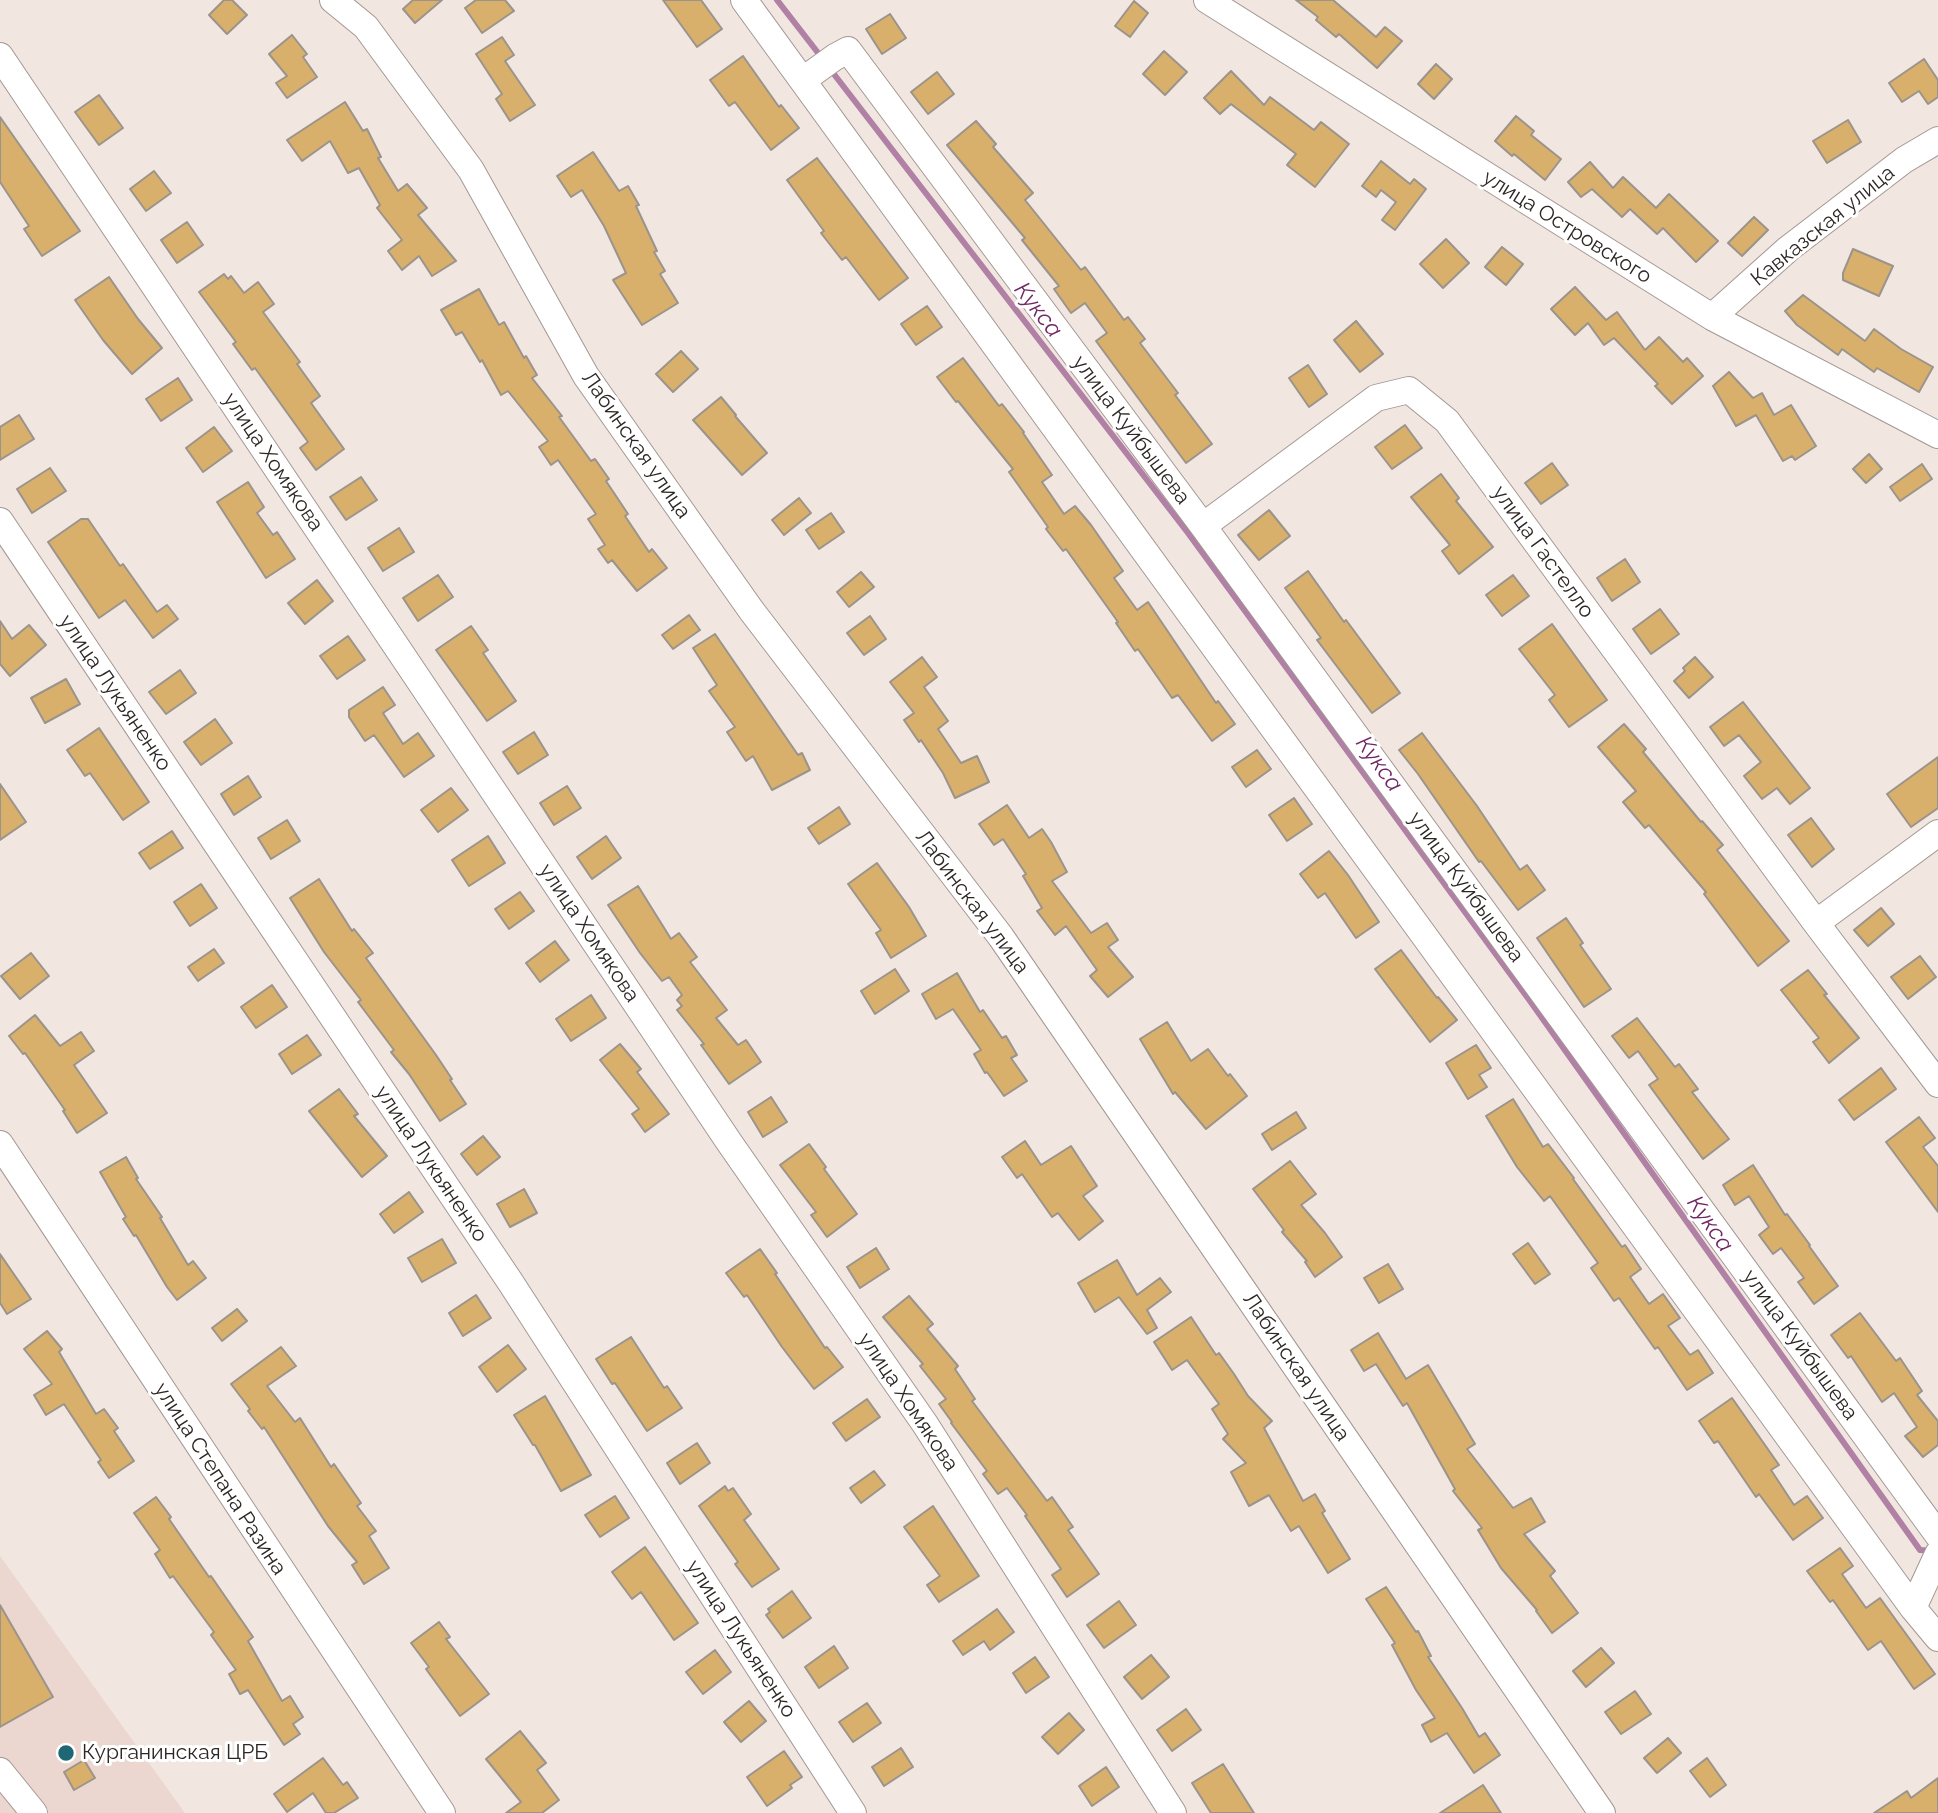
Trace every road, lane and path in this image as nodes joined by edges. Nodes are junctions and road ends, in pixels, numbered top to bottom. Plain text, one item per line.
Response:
1 (333, 0) edge
2 (744, 0) edge
3 (1207, 0) edge
4 (0, 56) edge
5 (819, 69) junction
6 (1938, 140) edge
7 (1712, 317) junction
8 (1938, 435) edge
9 (0, 521) edge
10 (1203, 526) junction
11 (1938, 833) edge
12 (1816, 923) junction
13 (1938, 1084) edge
14 (0, 1144) edge
15 (1938, 1535) edge
16 (1938, 1554) edge
17 (1913, 1608) junction
18 (1938, 1638) edge
19 (0, 1771) edge
20 (34, 1813) edge
21 (442, 1813) edge
22 (853, 1813) edge
23 (1173, 1813) edge
24 (1602, 1813) edge

1 - 24 street, Лабинская улица
2 - 5 street
3 - 7 street, улица Островского
4 - 23 street, улица Хомякова
5 - 10 street, улица Куйбышева
5 - 17 street
6 - 7 street, Кавказская улица
7 - 8 street, улица Островского
9 - 22 street, улица Лукьяненко
10 - 12 street, улица Гастелло
10 - 15 street, улица Куйбышева
11 - 12 street
12 - 13 street, улица Гастелло
14 - 21 street, улица Степана Разина
16 - 17 street
17 - 18 street
19 - 20 street

